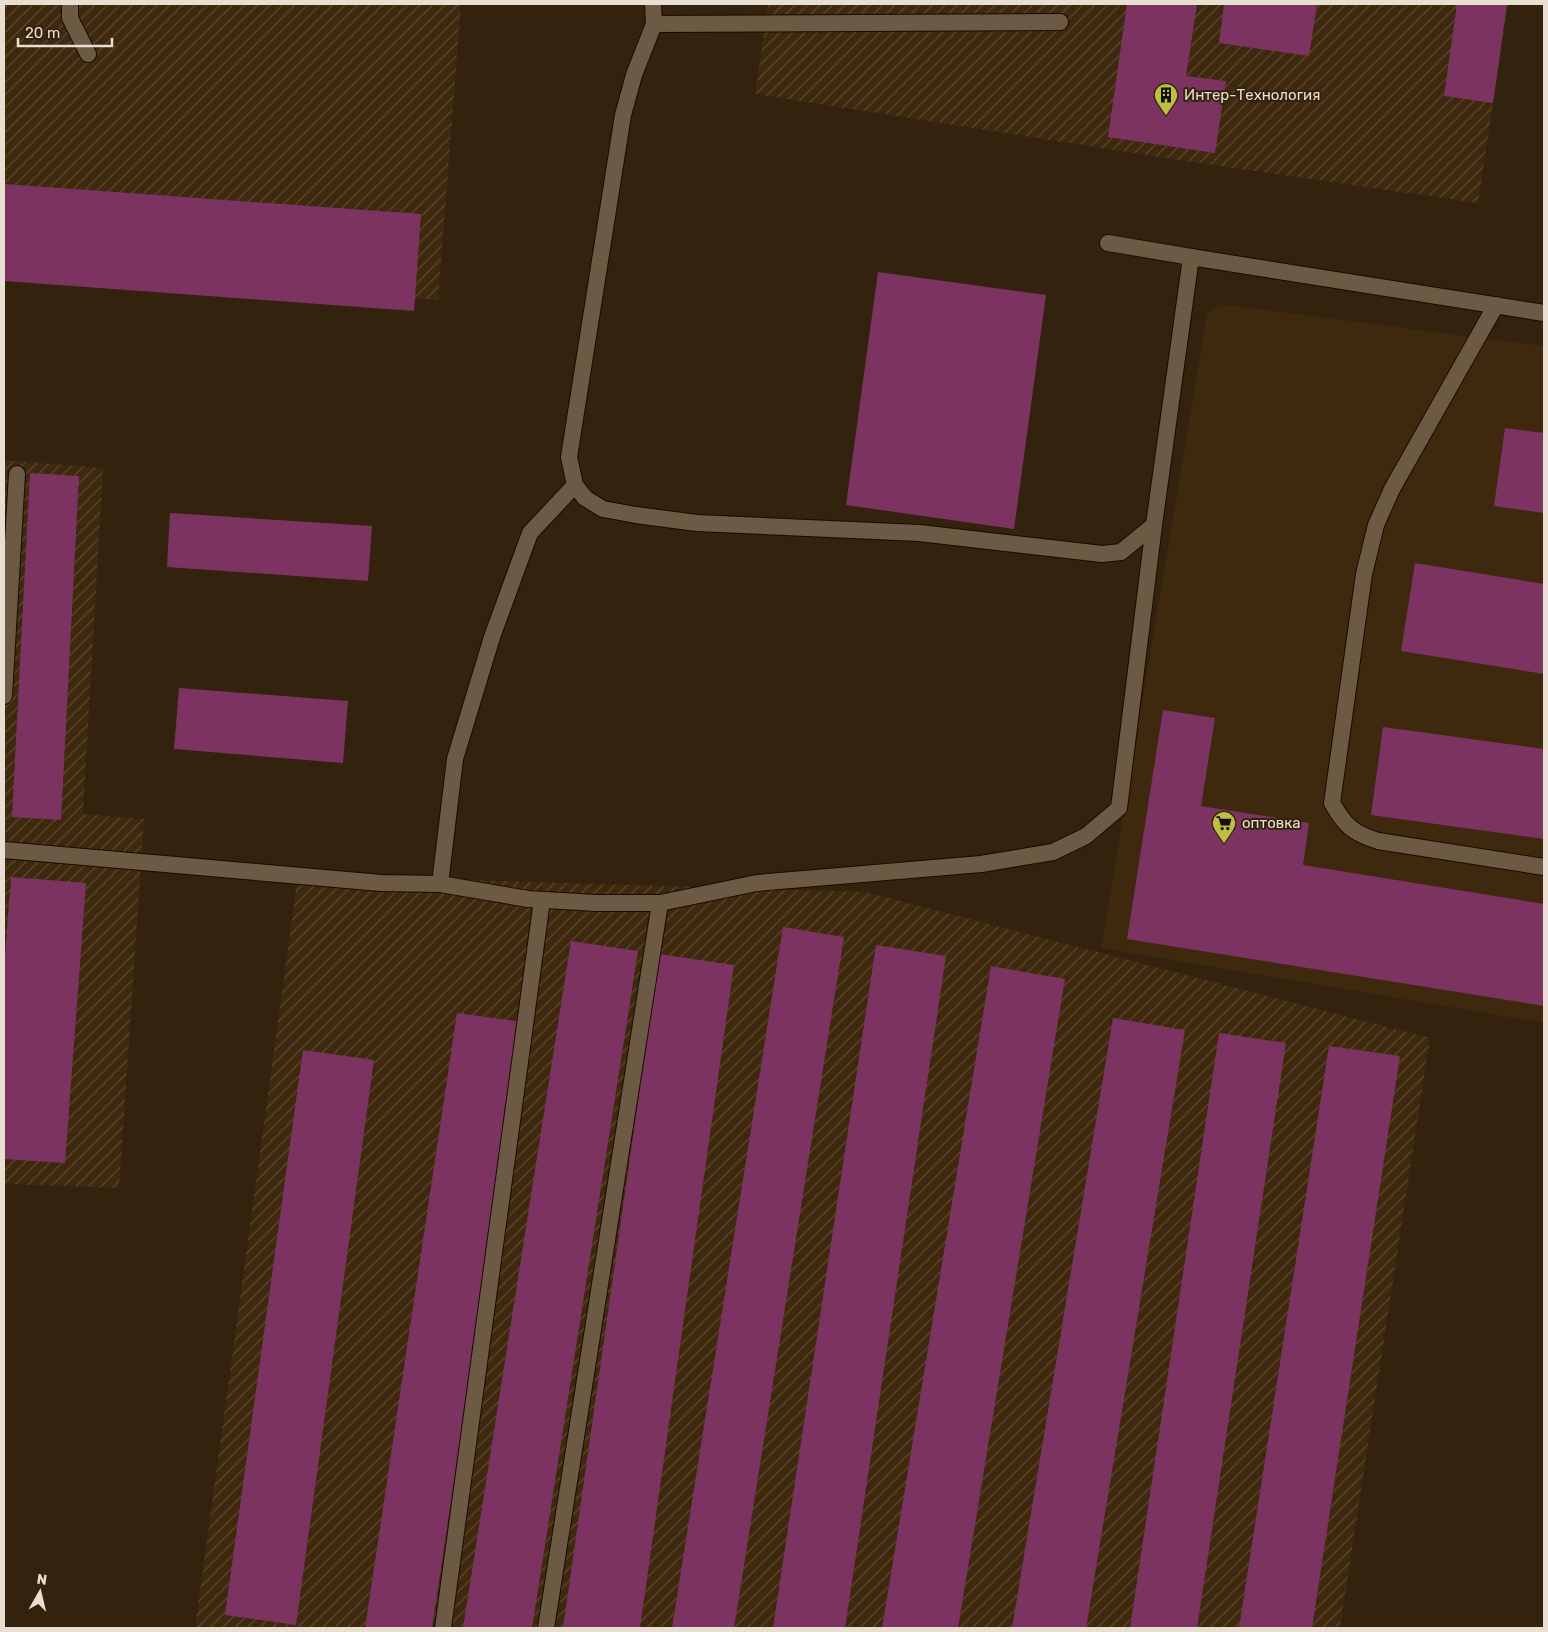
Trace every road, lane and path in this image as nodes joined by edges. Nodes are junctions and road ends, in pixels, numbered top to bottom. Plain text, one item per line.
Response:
1 (70, 4) edge
2 (652, 4) edge
3 (1060, 22) dead end
4 (654, 24) junction
5 (88, 54) dead end
6 (1108, 243) dead end
7 (1191, 257) junction
8 (1496, 306) junction
9 (1544, 313) edge
10 (16, 474) dead end
11 (575, 485) junction
12 (1154, 525) junction
13 (4, 696) edge
14 (4, 850) edge
15 (1544, 867) edge
16 (440, 884) junction
17 (542, 900) junction
18 (660, 903) junction
19 (443, 1628) edge
20 (546, 1628) edge

1 - 5 lane
2 - 4 lane
3 - 4 lane
4 - 11 lane
6 - 7 lane
7 - 8 lane
7 - 12 lane
8 - 9 lane
8 - 15 lane
10 - 13 lane
11 - 12 lane
11 - 16 lane
12 - 18 lane
14 - 16 lane
16 - 17 lane
17 - 18 lane
17 - 19 lane
18 - 20 lane

